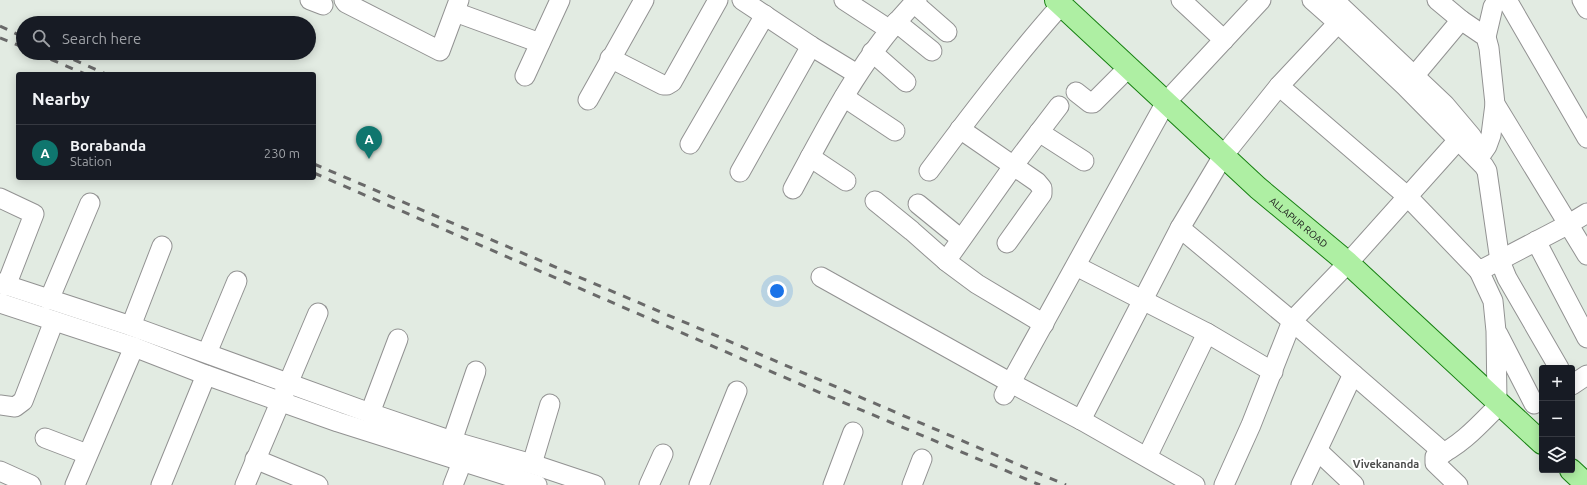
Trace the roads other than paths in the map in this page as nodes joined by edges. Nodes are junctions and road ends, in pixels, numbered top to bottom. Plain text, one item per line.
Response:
1 (344, 0) edge
2 (560, 0) edge
3 (644, 0) edge
4 (718, 0) edge
5 (742, 0) edge
6 (844, 0) edge
7 (1181, 0) edge
8 (1260, 0) edge
9 (1312, 0) edge
10 (1334, 0) edge
11 (1437, 0) edge
12 (1496, 0) edge
13 (1507, 0) edge
14 (1582, 0) edge
15 (916, 2) edge
16 (1058, 2) edge
17 (457, 6) edge
18 (1587, 9) edge
19 (765, 15) junction
20 (1460, 20) junction
21 (1338, 23) junction
22 (893, 26) junction
23 (947, 32) dead end
24 (1486, 37) junction
25 (1224, 40) junction
26 (540, 43) junction
27 (811, 46) junction
28 (932, 51) dead end
29 (872, 52) junction
30 (610, 58) junction
31 (1129, 67) junction
32 (857, 74) junction
33 (1415, 75) junction
34 (525, 76) dead end
35 (906, 82) dead end
36 (1279, 86) junction
37 (1076, 92) dead end
38 (844, 97) junction
39 (588, 100) dead end
40 (1166, 102) junction
41 (1495, 104) junction
42 (1059, 106) dead end
43 (960, 129) junction
44 (895, 131) dead end
45 (1039, 132) junction
46 (1587, 138) edge
47 (1459, 139) junction
48 (690, 144) dead end
49 (1223, 156) junction
50 (810, 157) junction
51 (1084, 161) dead end
52 (1481, 162) junction
53 (1014, 165) junction
54 (929, 171) dead end
55 (740, 172) dead end
56 (846, 181) dead end
57 (793, 189) dead end
58 (1408, 197) junction
59 (0, 198) edge
60 (875, 201) dead end
61 (90, 203) dead end
62 (918, 204) dead end
63 (1587, 213) edge
64 (1569, 224) junction
65 (1180, 228) junction
66 (961, 239) junction
67 (1536, 241) junction
68 (1006, 244) dead end
69 (162, 246) dead end
70 (1587, 255) edge
71 (946, 261) junction
72 (1500, 261) junction
73 (1348, 264) junction
74 (1076, 266) junction
75 (1479, 271) junction
76 (821, 276) dead end
77 (237, 281) dead end
78 (2, 291) edge
79 (1142, 299) junction
80 (49, 300) junction
81 (318, 313) dead end
82 (54, 321) junction
83 (1292, 321) junction
84 (1044, 324) junction
85 (131, 326) junction
86 (1496, 331) junction
87 (1207, 333) junction
88 (1587, 338) edge
89 (398, 339) dead end
90 (134, 347) junction
91 (208, 353) junction
92 (1557, 365) edge
93 (476, 371) dead end
94 (1273, 372) junction
95 (1353, 374) junction
96 (206, 375) junction
97 (1587, 375) edge
98 (1575, 383) edge
99 (287, 384) junction
100 (1007, 389) junction
101 (737, 391) dead end
102 (280, 402) junction
103 (1538, 402) edge
104 (550, 404) dead end
105 (0, 405) edge
106 (1503, 408) junction
107 (370, 413) junction
108 (1082, 420) junction
109 (853, 432) dead end
110 (45, 438) dead end
111 (452, 441) junction
112 (1539, 441) edge
113 (1318, 451) junction
114 (1444, 453) junction
115 (87, 454) junction
116 (663, 454) dead end
117 (1147, 457) junction
118 (255, 459) junction
119 (922, 459) dead end
120 (462, 462) junction
121 (532, 464) junction
122 (0, 471) edge
123 (1574, 473) edge
124 (31, 485) edge
125 (75, 485) edge
126 (161, 485) edge
127 (245, 485) edge
128 (318, 485) edge
129 (453, 485) edge
130 (537, 485) edge
131 (594, 485) edge
132 (649, 485) edge
133 (699, 485) edge
134 (833, 485) edge
135 (912, 485) edge
136 (1195, 485) edge
137 (1224, 485) edge
138 (1301, 485) edge
139 (1354, 485) edge
140 (1458, 485) edge
141 (1587, 485) edge

1 - 17 street
2 - 26 street
3 - 30 street
4 - 30 street
5 - 19 street
6 - 22 street
7 - 25 street
8 - 25 street
9 - 21 street
10 - 33 street
11 - 20 street
12 - 24 street
13 - 46 street
14 - 18 street
15 - 22 street
15 - 23 street
16 - 31 main road, ALLAPUR ROAD
16 - 43 street
17 - 26 street
19 - 27 street
19 - 48 street
20 - 24 street
20 - 33 street
21 - 36 street
21 - 47 street
22 - 28 street
22 - 29 street
24 - 41 street
25 - 40 street
26 - 34 street
27 - 32 street
27 - 55 street
29 - 32 street
29 - 35 street
30 - 39 street
31 - 37 street
31 - 40 main road, ALLAPUR ROAD
32 - 38 street
33 - 52 street
36 - 49 street
36 - 58 street
38 - 44 street
38 - 50 street
40 - 49 main road, ALLAPUR ROAD
40 - 74 street
41 - 52 street
41 - 64 street
42 - 45 street
43 - 53 street
43 - 54 street
45 - 51 street
45 - 53 street
47 - 52 street
47 - 58 street
49 - 65 street
49 - 73 main road, ALLAPUR ROAD
50 - 56 street
50 - 57 street
52 - 72 street
53 - 66 street
53 - 68 street
58 - 73 street
58 - 75 street
59 - 78 street
60 - 71 street
61 - 80 street
62 - 66 street
63 - 64 street
64 - 67 street
64 - 70 street
65 - 79 street
65 - 83 street
66 - 71 street
67 - 72 street
67 - 88 street
69 - 85 street
71 - 84 street
72 - 75 street
72 - 92 street
73 - 83 street
73 - 106 main road, ALLAPUR ROAD
74 - 79 street
74 - 84 street
75 - 86 street
76 - 100 street
77 - 91 street
78 - 80 street
78 - 82 street
79 - 87 street
79 - 108 street
80 - 85 street
81 - 99 street
82 - 90 street
82 - 105 street
83 - 94 street
83 - 95 street
84 - 100 street
85 - 91 street
86 - 103 street
86 - 106 street
87 - 94 street
87 - 117 street
89 - 107 street
90 - 96 street
90 - 115 street
91 - 99 street
93 - 111 street
94 - 137 street
95 - 113 street
95 - 114 street
96 - 102 street
96 - 126 street
97 - 98 street
99 - 102 street
99 - 107 street
100 - 108 street
101 - 133 street
102 - 118 street
102 - 120 street
103 - 106 street
104 - 121 street
106 - 112 main road, ALLAPUR ROAD
106 - 114 street
107 - 111 street
108 - 117 street
109 - 134 street
110 - 115 street
111 - 121 street
113 - 138 street
113 - 139 street
114 - 140 street
115 - 125 street
116 - 132 street
117 - 136 street
118 - 127 street
118 - 128 street
119 - 135 street
120 - 129 street
120 - 130 street
121 - 131 street
122 - 124 street
123 - 141 main road

